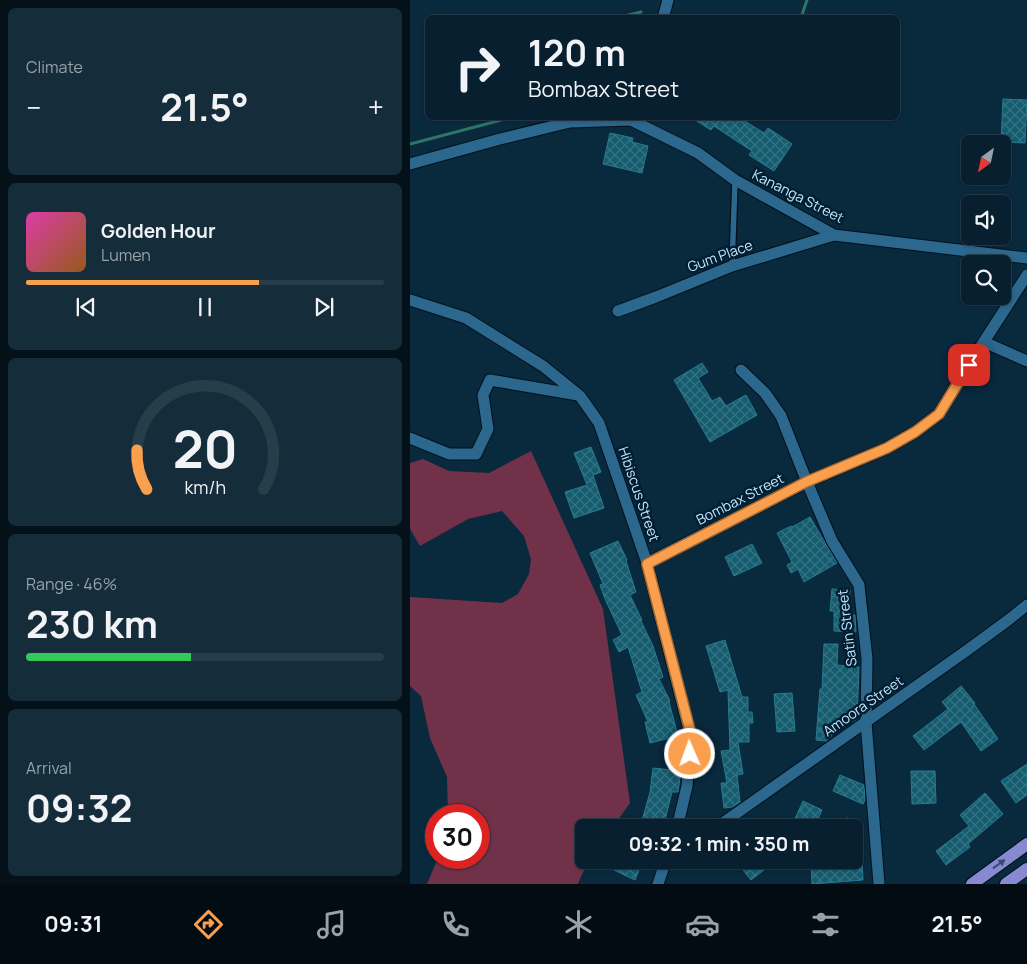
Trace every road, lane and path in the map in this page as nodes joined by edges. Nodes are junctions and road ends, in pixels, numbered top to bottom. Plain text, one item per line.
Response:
1 (668, 1) edge
2 (664, 15) edge
3 (611, 120) edge
4 (634, 120) edge
5 (410, 164) edge
6 (735, 180) junction
7 (834, 235) junction
8 (1027, 258) edge
9 (732, 266) junction
10 (1027, 275) edge
11 (410, 300) edge
12 (618, 311) dead end
13 (984, 342) junction
14 (1027, 361) edge
15 (741, 370) dead end
16 (580, 396) junction
17 (410, 438) edge
18 (806, 482) junction
19 (647, 564) junction
20 (1027, 604) edge
21 (866, 722) junction
22 (679, 819) edge
23 (729, 819) edge
24 (1027, 844) edge
25 (1027, 868) edge
26 (663, 869) edge
27 (658, 884) edge
28 (879, 884) edge
29 (972, 884) edge
30 (1006, 884) edge

1 - 2 street
3 - 5 street
4 - 6 street, Kananga Street
6 - 7 street, Kananga Street
6 - 9 lane
7 - 8 street, Kananga Street
7 - 9 street, Gum Place
9 - 12 street, Gum Place
10 - 13 street, Bombax Street
11 - 16 street, Hibiscus Street
13 - 14 street
13 - 18 street, Bombax Street
15 - 18 street, Satin Street
16 - 17 street
16 - 19 street, Hibiscus Street
18 - 19 street, Bombax Street
18 - 21 street, Satin Street
19 - 22 street, Hibiscus Street
20 - 21 street, Amoora Street
21 - 23 street, Amoora Street
21 - 28 street, Satin Street
29 -> 24 main road
25 - 30 main road
26 - 27 street

